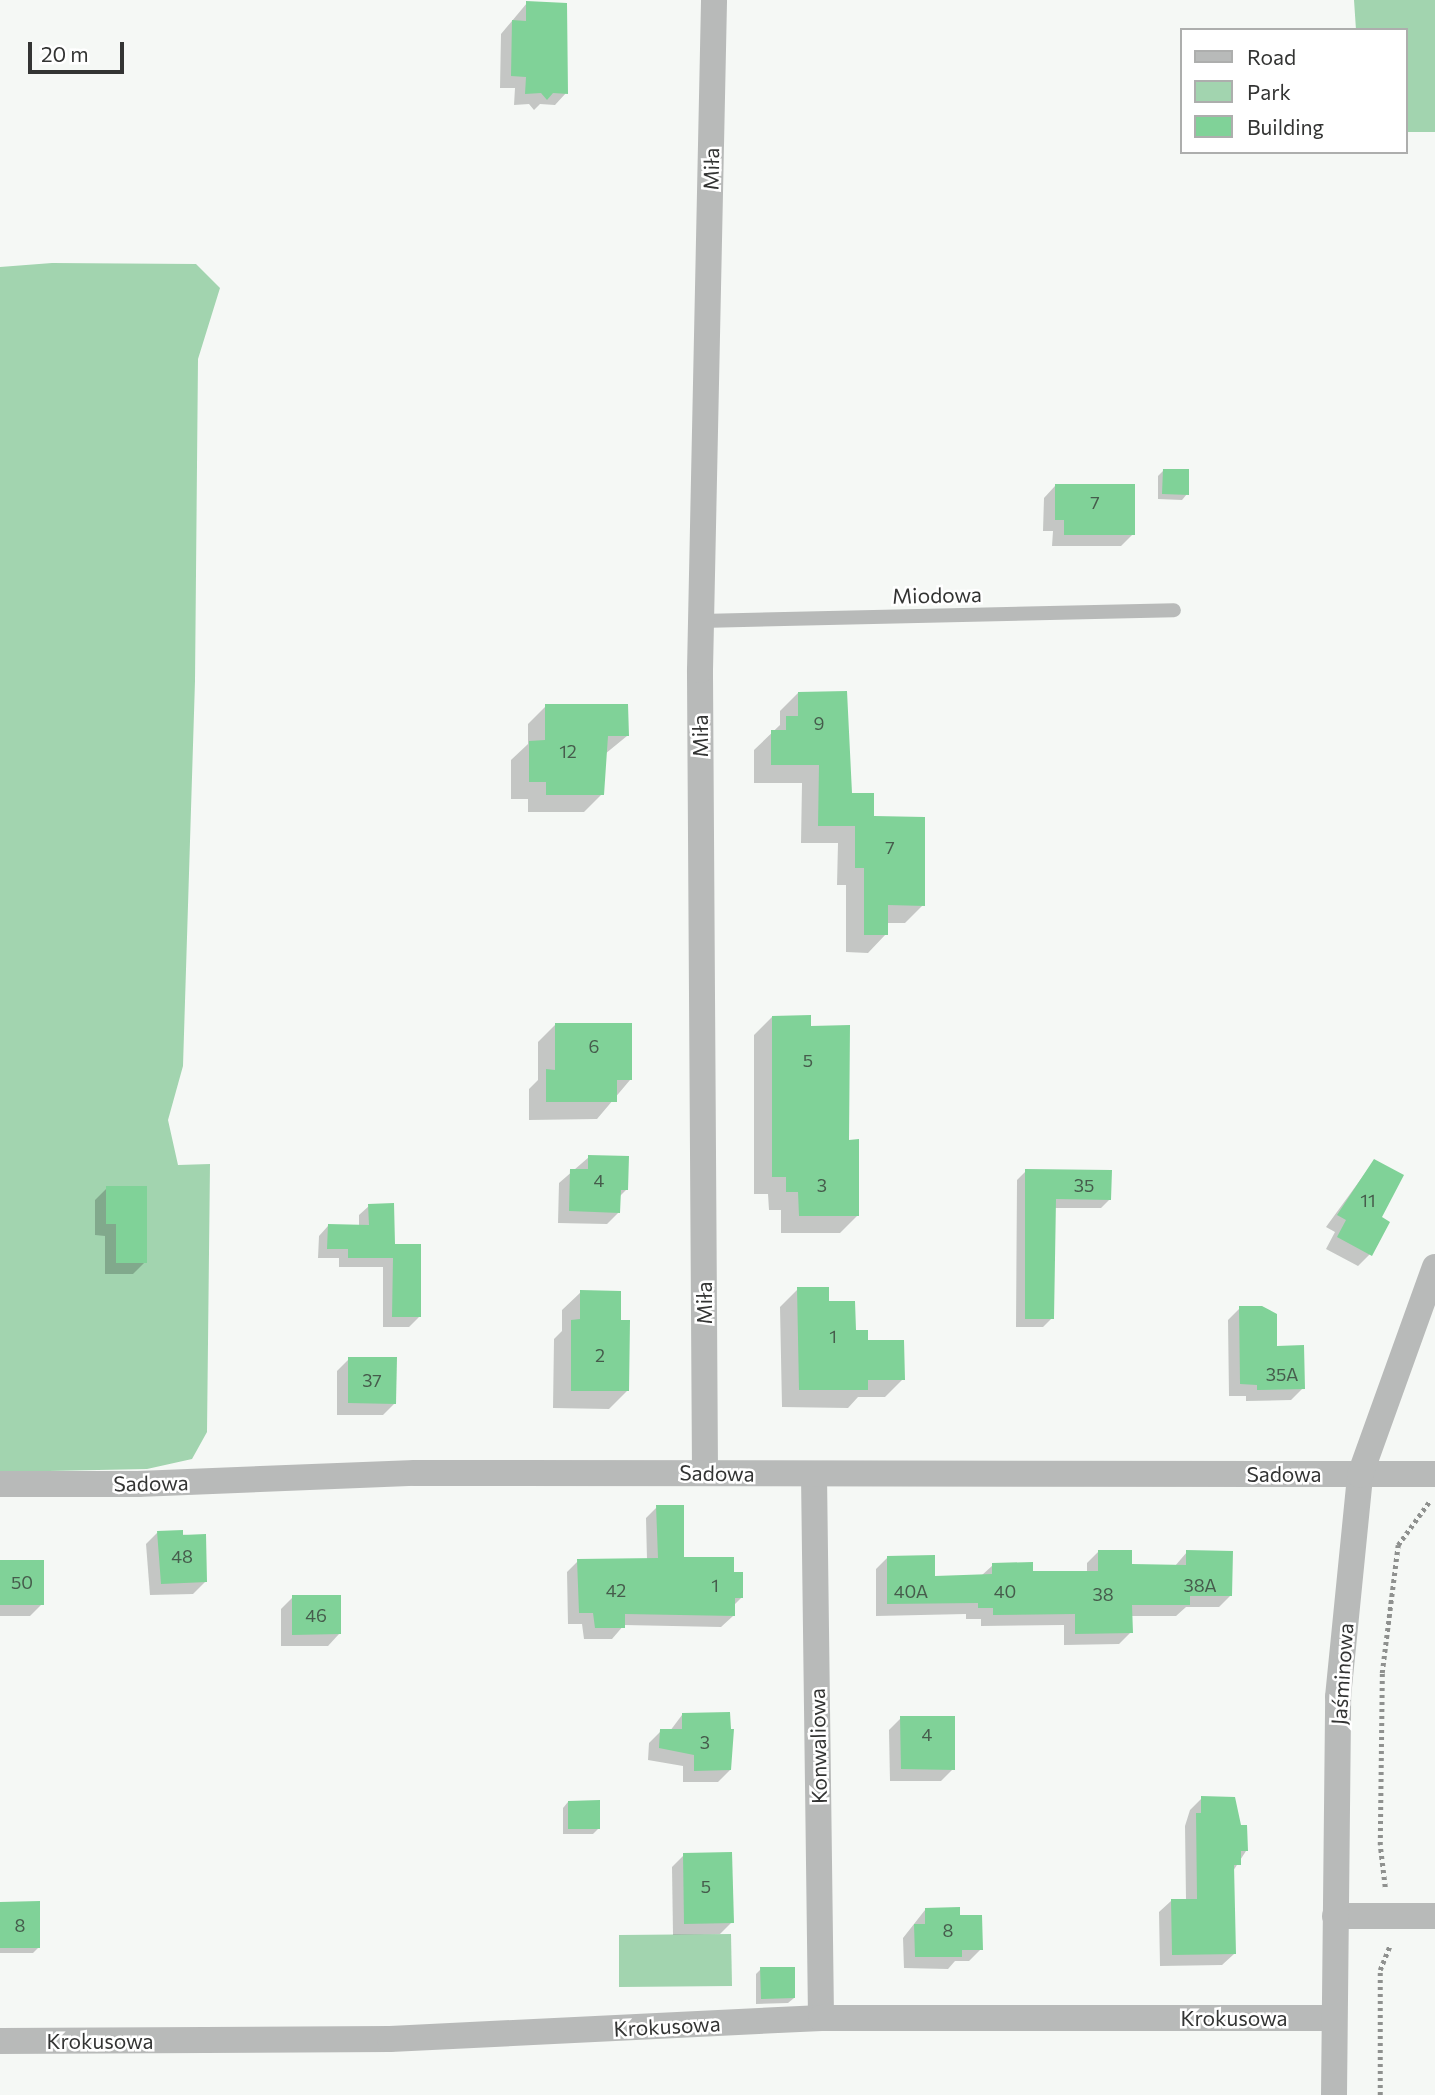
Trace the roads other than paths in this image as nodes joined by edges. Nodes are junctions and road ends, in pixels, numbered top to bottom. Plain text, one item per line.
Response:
1 (714, 0) edge
2 (1174, 610) dead end
3 (701, 621) junction
4 (1435, 1267) edge
5 (705, 1472) junction
6 (1432, 1474) edge
7 (814, 1475) junction
8 (1360, 1475) junction
9 (0, 1483) edge
10 (1335, 1916) junction
11 (1435, 1916) edge
12 (821, 2018) junction
13 (1335, 2018) junction
14 (0, 2041) edge
15 (1334, 2095) edge

1 - 3 street, Miła
2 - 3 lane, Miodowa
3 - 5 street, Miła
4 - 8 street, Jaśminowa
5 - 7 street, Sadowa
5 - 9 street, Sadowa
6 - 8 street, Sadowa
7 - 8 street, Sadowa
7 - 12 street, Konwaliowa
8 - 10 street, Jaśminowa
10 - 11 street
10 - 13 street, Jaśminowa
12 - 13 street, Krokusowa
12 - 14 street, Krokusowa
13 - 15 street, Jaśminowa

